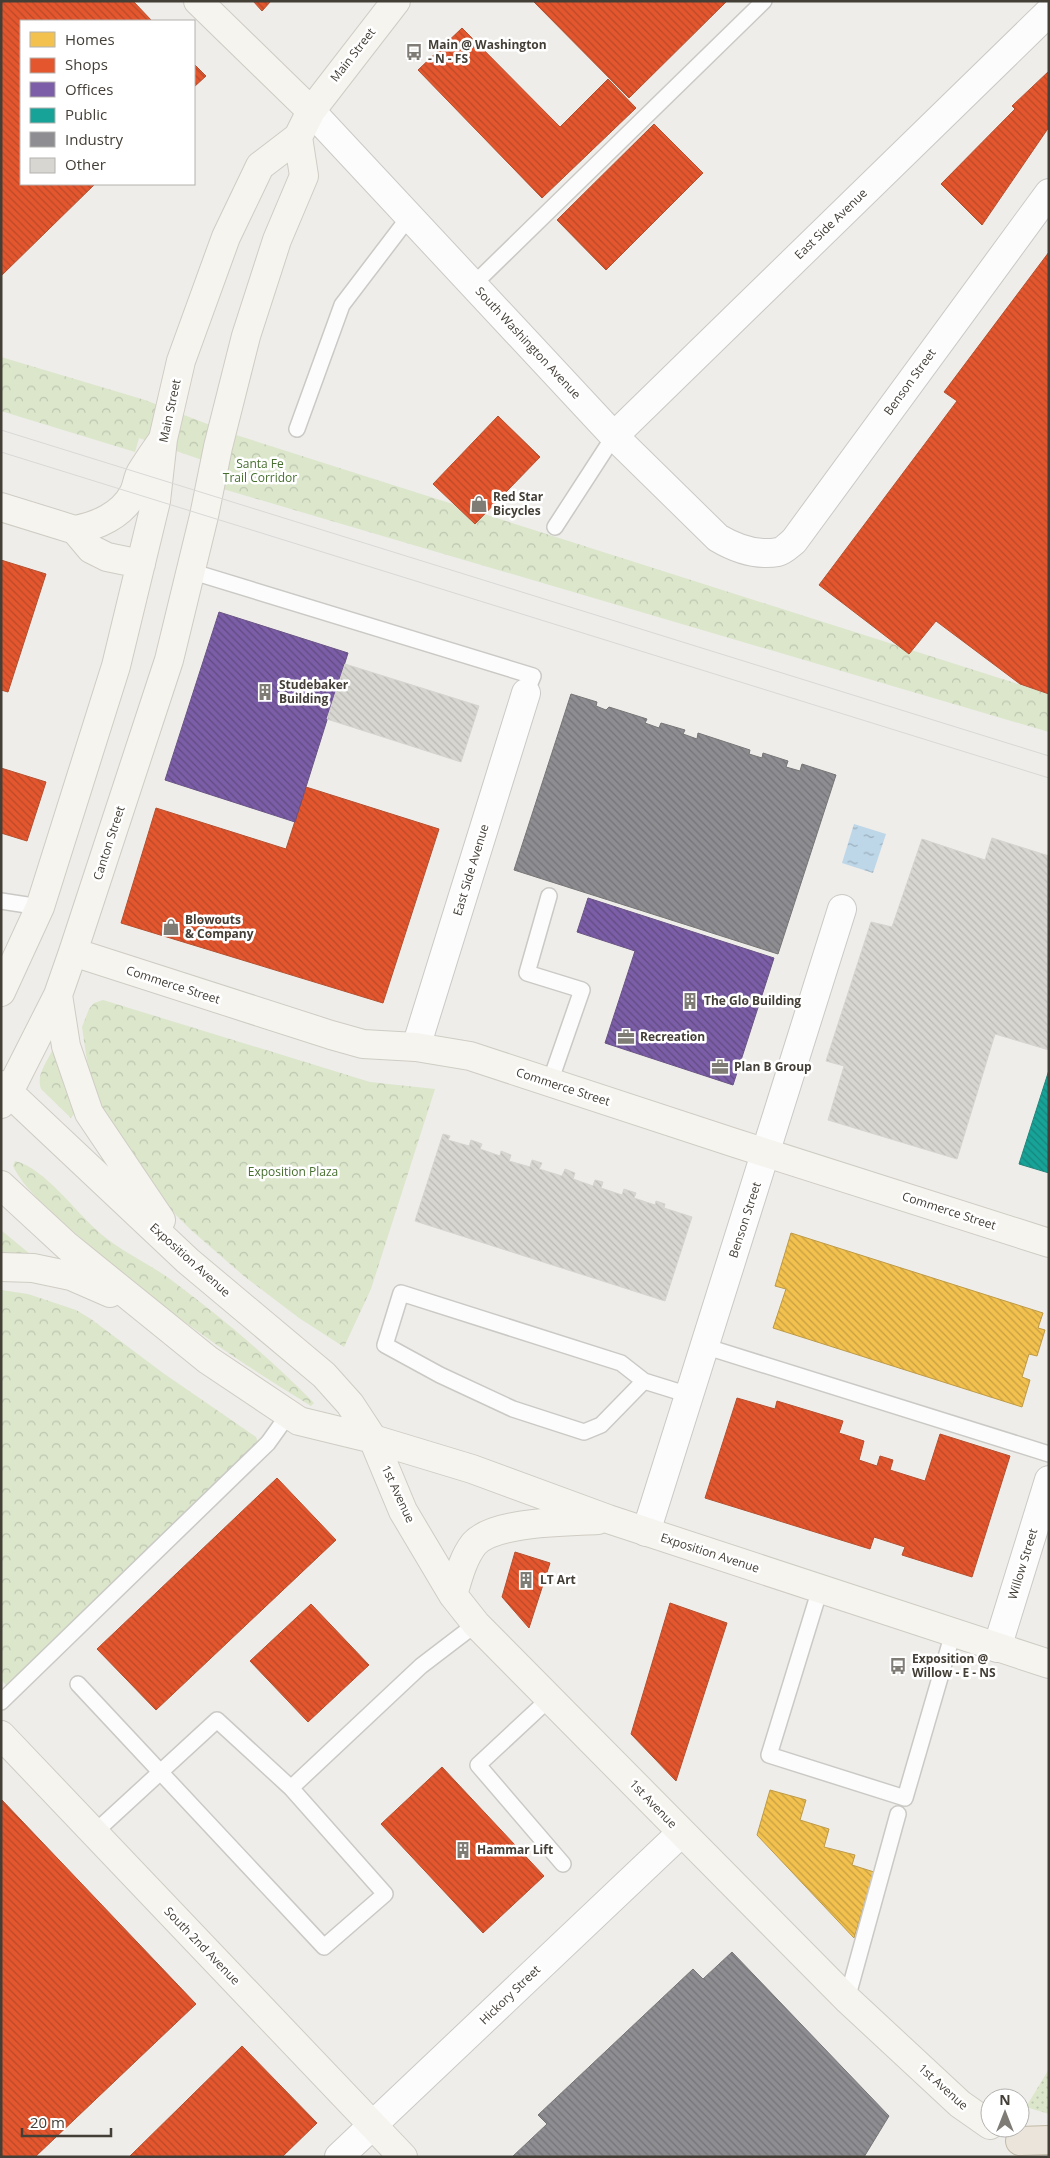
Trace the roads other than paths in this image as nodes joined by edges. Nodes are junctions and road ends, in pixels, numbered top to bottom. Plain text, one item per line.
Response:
1 (198, 1) edge
2 (396, 1) edge
3 (764, 1) edge
4 (1049, 12) edge
5 (311, 111) junction
6 (298, 137) junction
7 (1049, 193) edge
8 (408, 218) junction
9 (474, 284) junction
10 (297, 429) dead end
11 (614, 436) junction
12 (163, 439) junction
13 (1, 508) edge
14 (555, 527) dead end
15 (75, 530) junction
16 (760, 552) joint
17 (141, 564) junction
18 (190, 570) junction
19 (526, 693) joint
20 (549, 896) dead end
21 (1, 901) edge
22 (40, 907) junction
23 (842, 909) dead end
24 (1, 949) edge
25 (74, 952) junction
26 (1, 992) edge
27 (58, 995) junction
28 (416, 1047) junction
29 (550, 1082) junction
30 (4, 1094) edge
31 (766, 1152) junction
32 (1, 1185) edge
33 (1049, 1243) edge
34 (188, 1261) junction
35 (1, 1266) edge
36 (142, 1307) junction
37 (704, 1346) junction
38 (644, 1381) junction
39 (689, 1395) junction
40 (288, 1415) junction
41 (372, 1439) junction
42 (1049, 1454) edge
43 (1049, 1480) edge
44 (608, 1519) junction
45 (646, 1532) junction
46 (820, 1589) junction
47 (453, 1594) junction
48 (476, 1624) junction
49 (953, 1633) junction
50 (998, 1648) junction
51 (1049, 1664) edge
52 (78, 1684) dead end
53 (549, 1698) junction
54 (1, 1702) edge
55 (1, 1735) edge
56 (161, 1771) junction
57 (291, 1788) junction
58 (898, 1814) dead end
59 (94, 1833) junction
60 (681, 1833) junction
61 (563, 1864) dead end
62 (847, 1999) junction
63 (980, 2118) edge
64 (373, 2126) junction
65 (1014, 2138) edge
66 (1049, 2140) edge
67 (1020, 2141) junction
68 (1049, 2150) edge
69 (339, 2157) edge
70 (403, 2157) edge

1 - 5 main road
2 - 5 main road, Main Street
3 - 9 lane
4 - 11 street, East Side Avenue
5 - 6 main road, Main Street
5 - 8 street, South Washington Avenue
6 - 12 main road, Main Street
6 - 18 main road
7 - 16 street, Benson Street
8 - 9 street, South Washington Avenue
8 - 10 lane
9 - 11 street, South Washington Avenue
11 - 14 lane
11 - 16 street, South Washington Avenue
12 - 15 main road
12 - 17 main road, Main Street
13 - 15 main road
15 - 17 main road
17 - 22 main road
18 - 19 lane
18 - 25 main road, Canton Street
19 - 28 street, East Side Avenue
20 - 29 lane
21 - 22 lane
22 - 24 main road
22 - 26 main road
23 - 31 street, Benson Street
25 - 27 main road, Canton Street
25 - 28 main road, Commerce Street
27 - 30 main road, Canton Street
27 - 34 main road
28 - 29 main road, Commerce Street
29 - 31 main road, Commerce Street
30 - 34 main road, Exposition Avenue
31 - 33 main road, Commerce Street
31 - 37 street, Benson Street
32 - 36 main road, Exposition Avenue
34 - 41 main road, Exposition Avenue
35 - 36 main road
36 - 40 main road, Exposition Avenue
37 - 39 street, Benson Street
37 - 42 lane
38 - 38 lane
38 - 39 lane
39 - 45 street, Benson Street
40 - 41 main road, Exposition Avenue
40 - 54 lane
41 - 44 main road, Exposition Avenue
41 - 47 main road, 1st Avenue
43 - 50 street, Willow Street
44 - 45 main road, Exposition Avenue
44 - 47 main road
45 - 46 main road, Exposition Avenue
46 - 49 main road, Exposition Avenue
46 - 49 lane
47 - 48 main road, 1st Avenue
48 - 53 main road, 1st Avenue
48 - 57 lane
49 - 50 main road, Exposition Avenue
50 - 51 main road, Exposition Avenue
52 - 56 lane
53 - 60 main road, 1st Avenue
53 - 61 lane
55 - 59 main road, South 2nd Avenue
56 - 57 lane
56 - 57 lane
56 - 59 lane
58 - 62 lane
59 - 64 main road, South 2nd Avenue
60 - 62 main road, 1st Avenue
60 - 64 street, Hickory Street
62 - 63 main road, 1st Avenue
64 - 69 street, Hickory Street
64 - 70 main road, South 2nd Avenue
65 - 67 main road
66 - 67 highway
67 - 68 main road

